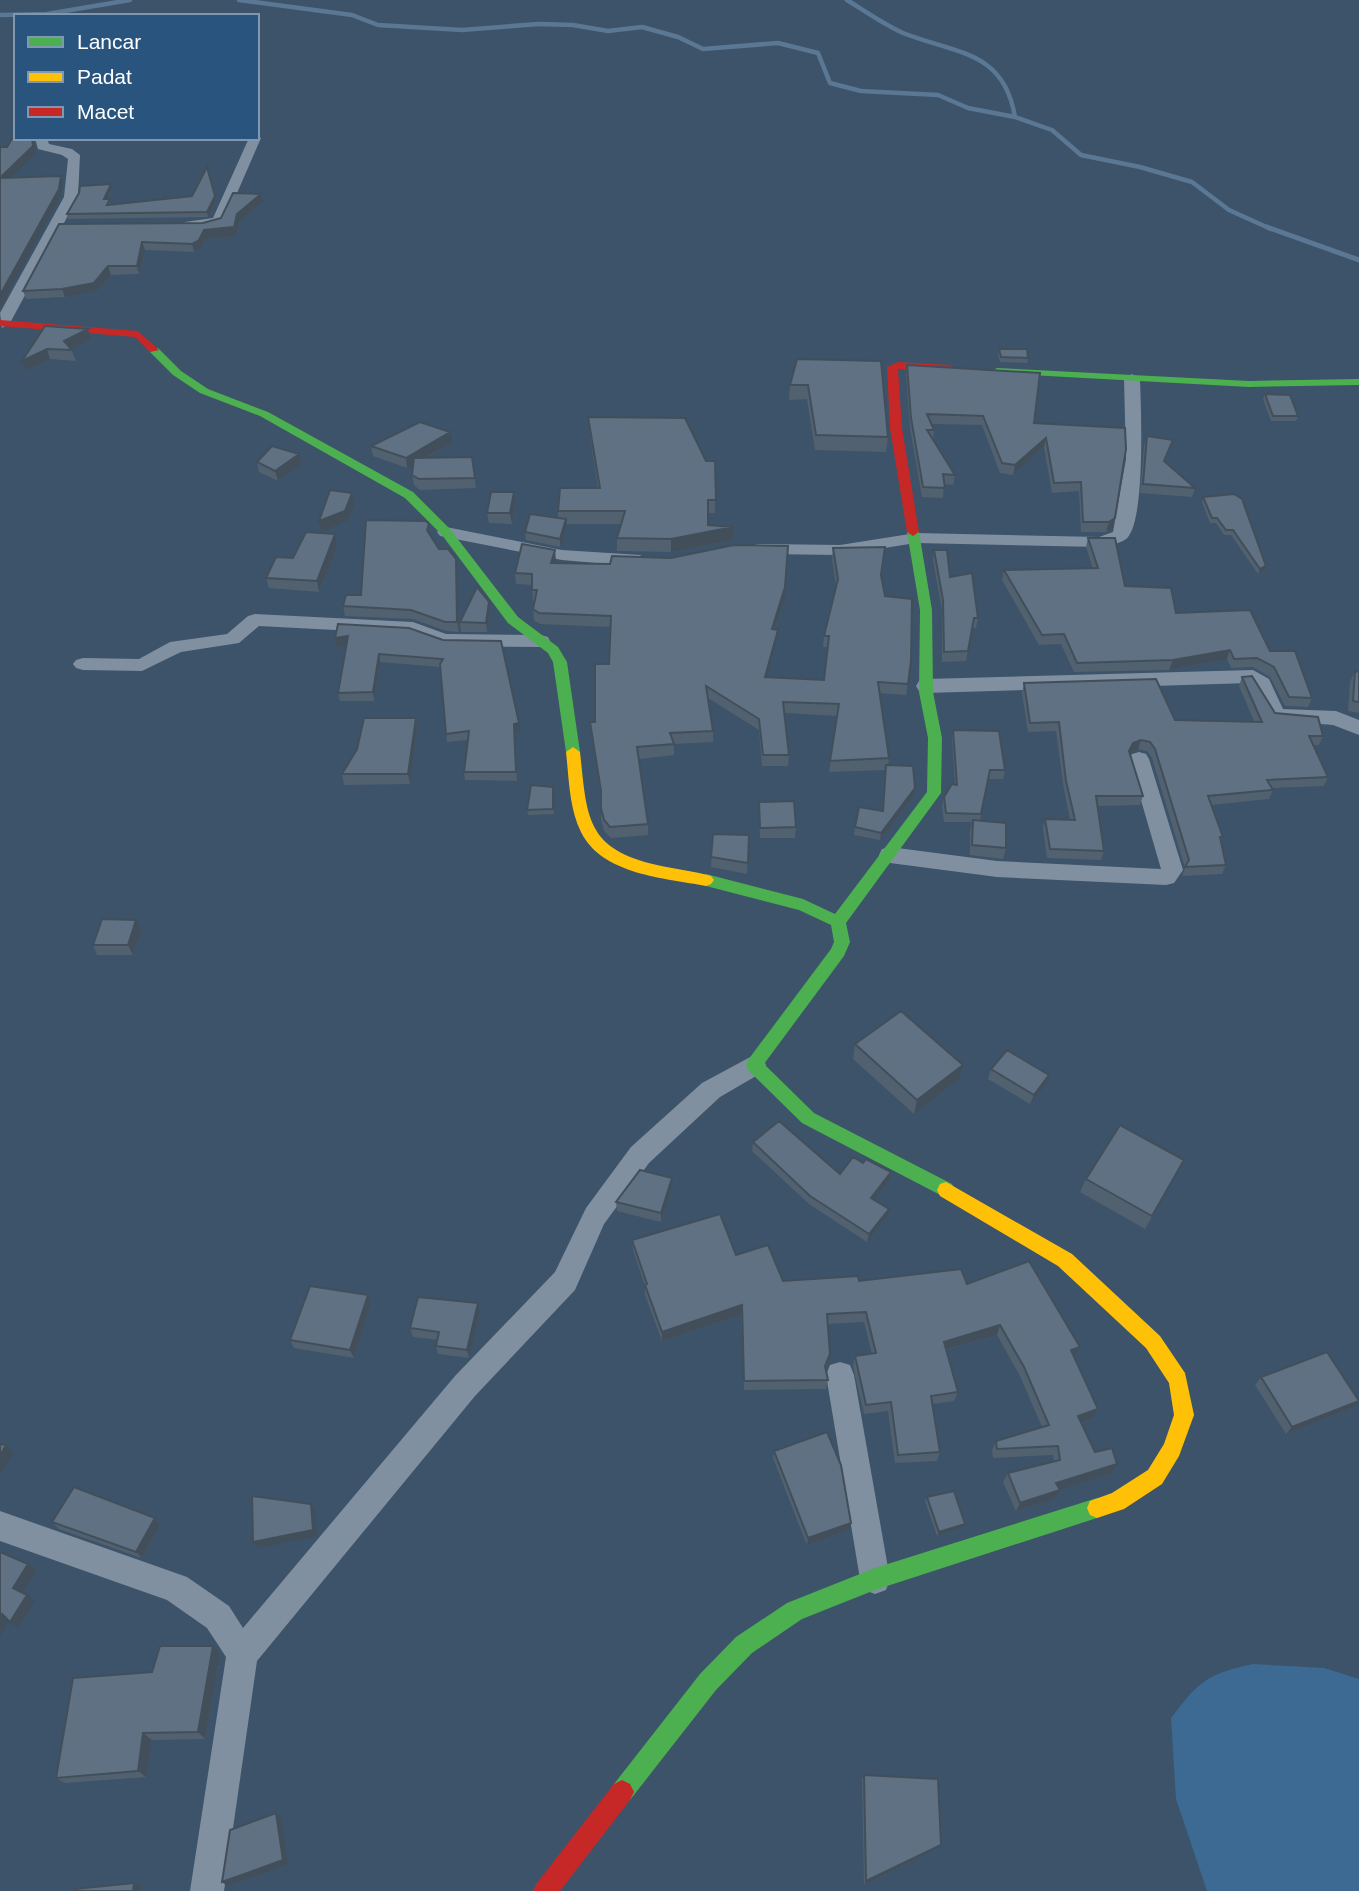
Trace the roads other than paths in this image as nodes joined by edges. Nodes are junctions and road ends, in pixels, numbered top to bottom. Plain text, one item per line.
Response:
1 (42, 140) edge
2 (254, 140) edge
3 (169, 225) edge
4 (1, 323) edge
5 (1132, 379) junction
6 (1359, 382) edge
7 (446, 533) junction
8 (916, 538) junction
9 (733, 549) edge
10 (662, 561) edge
11 (541, 641) junction
12 (83, 664) dead end
13 (926, 685) junction
14 (1359, 728) edge
15 (1139, 759) dead end
16 (890, 855) junction
17 (838, 922) junction
18 (754, 1065) junction
19 (840, 1376) dead end
20 (0, 1526) edge
21 (875, 1579) junction
22 (242, 1654) junction
23 (207, 1891) edge
24 (545, 1891) edge

1 - 4 street
2 - 3 street
4 - 7 street
5 - 6 street
5 - 8 street
5 - 8 street
7 - 10 street
7 - 11 street
8 - 9 street
8 - 13 street
11 - 12 street
11 - 17 street
13 - 14 street
13 - 16 street
15 - 16 street
16 - 17 street
17 - 18 street
18 - 21 street
18 - 22 street
19 - 21 street
20 - 22 street
21 - 24 street
22 - 23 street

